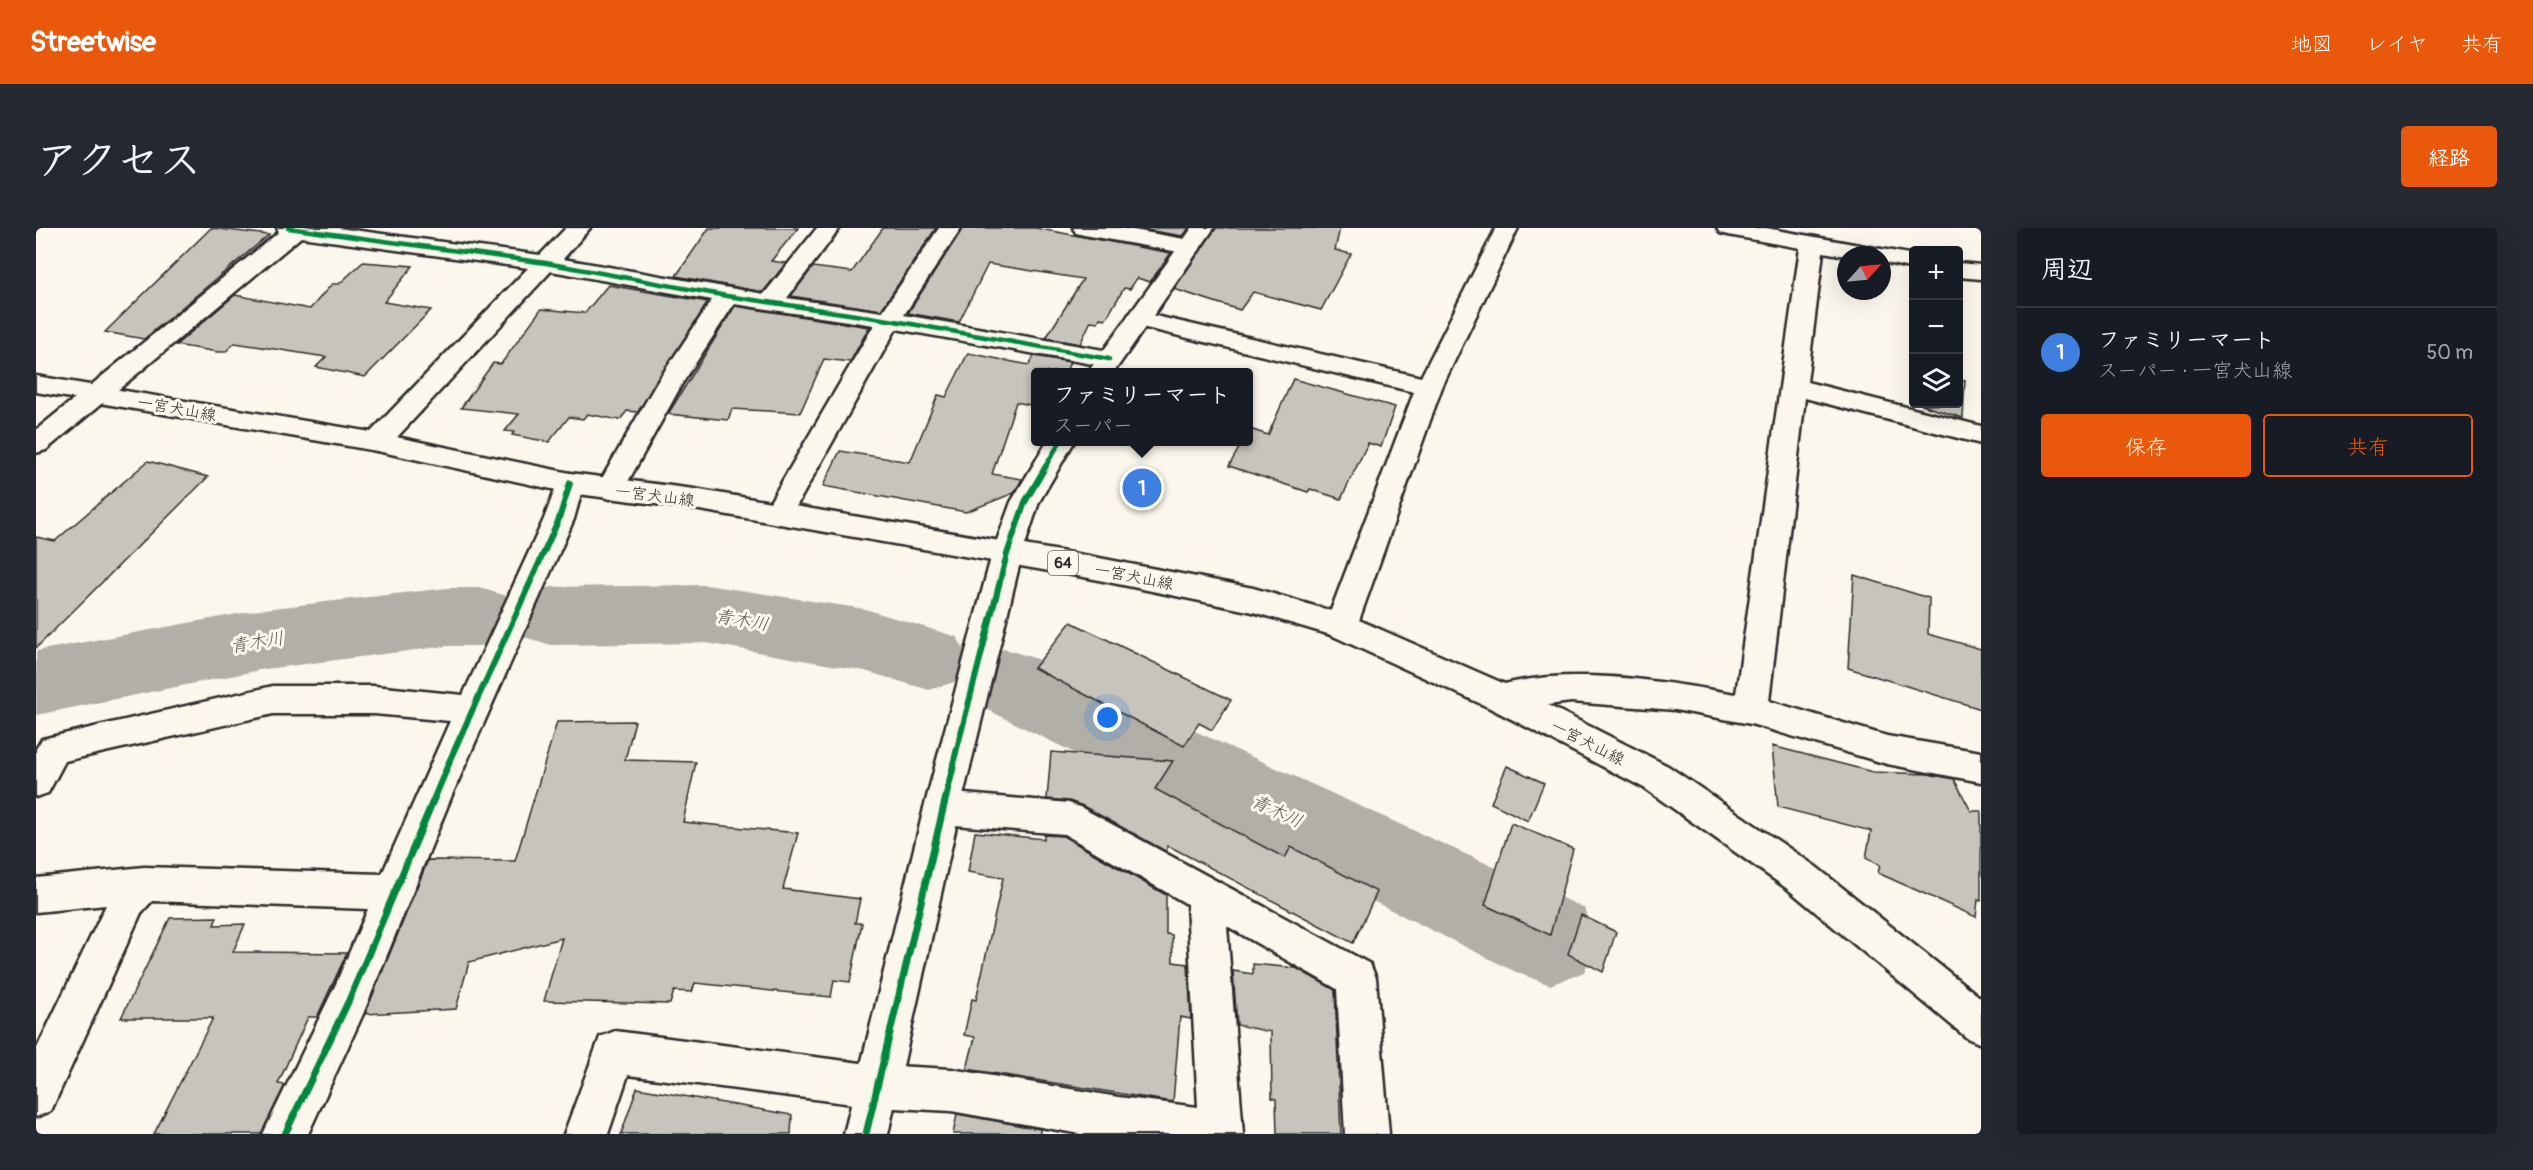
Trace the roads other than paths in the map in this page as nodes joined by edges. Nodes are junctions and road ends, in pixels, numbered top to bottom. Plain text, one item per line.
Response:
1 (294, 228) edge
2 (579, 228) edge
3 (829, 228) edge
4 (950, 228) edge
5 (1084, 228) edge
6 (1508, 228) edge
7 (1728, 228) edge
8 (1196, 237) edge
9 (1812, 244) junction
10 (1837, 248) edge
11 (1891, 257) edge
12 (1909, 261) edge
13 (546, 263) junction
14 (1963, 270) edge
15 (1981, 272) edge
16 (727, 296) junction
17 (770, 303) junction
18 (1138, 319) junction
19 (890, 320) junction
20 (1105, 365) edge
21 (36, 384) edge
22 (1429, 387) junction
23 (1793, 387) junction
24 (97, 394) junction
25 (1981, 435) edge
26 (376, 442) junction
27 (36, 444) edge
28 (1057, 446) edge
29 (570, 483) junction
30 (610, 489) junction
31 (778, 514) junction
32 (1007, 554) junction
33 (1341, 626) junction
34 (1502, 698) junction
35 (473, 710) junction
36 (1751, 710) junction
37 (1981, 767) edge
38 (36, 782) edge
39 (942, 808) junction
40 (144, 884) junction
41 (394, 892) junction
42 (1205, 893) junction
43 (36, 895) edge
44 (1981, 1024) edge
45 (876, 1086) junction
46 (36, 1096) edge
47 (1221, 1133) edge
48 (285, 1134) edge
49 (585, 1134) edge
50 (866, 1134) edge
51 (1367, 1134) edge

1 - 13 street
1 - 24 street
2 - 13 street
3 - 17 street
4 - 19 street
5 - 8 street
6 - 22 street
7 - 9 street
8 - 18 street
9 - 10 street
9 - 23 street
11 - 12 street
13 - 16 street
13 - 26 street
14 - 15 street
16 - 17 street
16 - 30 street
17 - 19 street
18 - 20 street
18 - 22 street
19 - 20 street
19 - 31 street
21 - 24 street, 一宮犬山線 / 64
22 - 33 street
23 - 25 street
23 - 36 street
24 - 26 street, 一宮犬山線 / 64
24 - 27 street
26 - 29 street, 一宮犬山線 / 64
28 - 32 street
29 - 30 street, 一宮犬山線 / 64
29 - 35 street
30 - 31 street, 一宮犬山線 / 64
31 - 32 street, 一宮犬山線 / 64
32 - 33 street, 一宮犬山線 / 64
32 - 39 street
33 - 34 street, 一宮犬山線 / 64
34 - 36 street
34 - 44 street, 一宮犬山線 / 64
35 - 38 street
35 - 41 street
36 - 37 street
39 - 42 street
39 - 45 street
40 - 41 street
40 - 43 street
40 - 46 street
41 - 48 street
42 - 47 street
42 - 51 street
45 - 47 street
45 - 49 street
45 - 50 street

